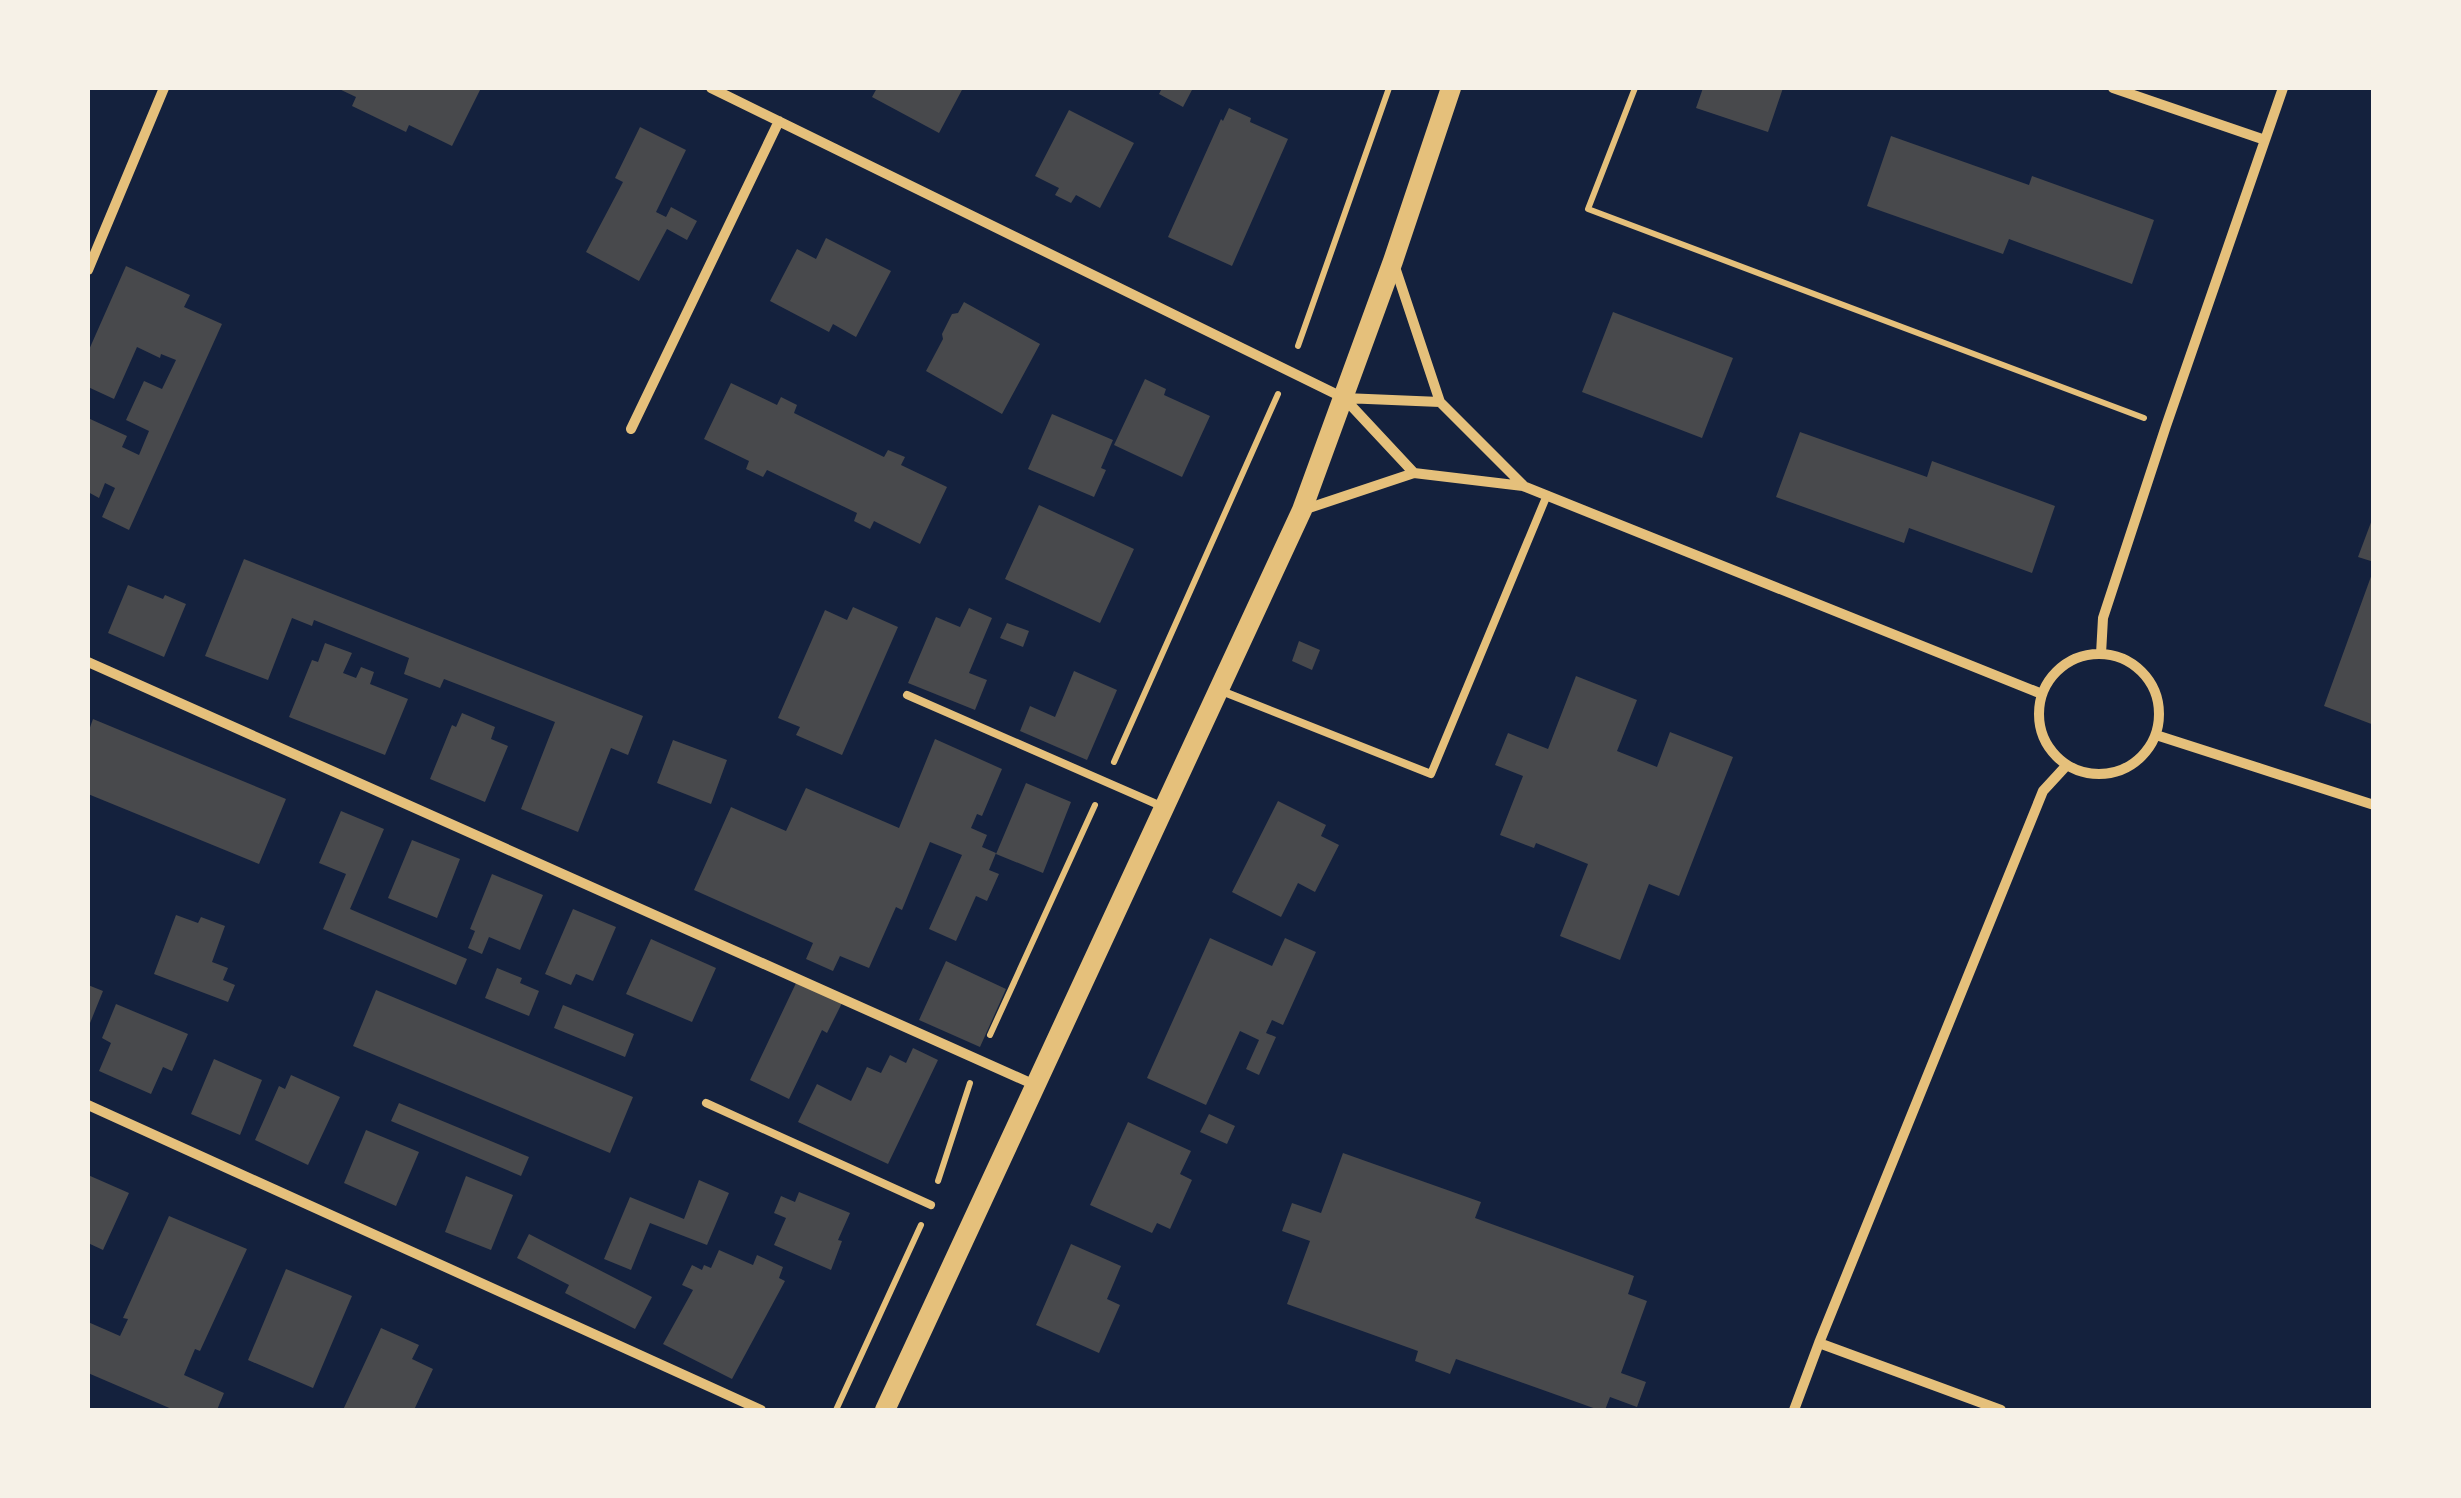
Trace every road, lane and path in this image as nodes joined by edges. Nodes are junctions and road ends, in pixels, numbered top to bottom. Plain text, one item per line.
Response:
1 (164, 88) edge
2 (711, 88) edge
3 (1389, 88) edge
4 (1452, 88) edge
5 (1634, 88) edge
6 (2112, 88) edge
7 (2284, 88) edge
8 (779, 121) junction
9 (2265, 140) junction
10 (1393, 261) junction
11 (88, 270) edge
12 (1289, 372) junction
13 (1344, 398) junction
14 (1440, 402) junction
15 (2166, 426) junction
16 (631, 430) dead end
17 (1414, 473) junction
18 (1524, 486) junction
19 (1547, 494) junction
20 (1302, 510) junction
21 (2101, 654) junction
22 (88, 662) edge
23 (1219, 690) junction
24 (2042, 694) junction
25 (908, 695) dead end
26 (2156, 735) junction
27 (2066, 766) junction
28 (1106, 781) junction
29 (2374, 806) edge
30 (1165, 808) junction
31 (978, 1060) junction
32 (1036, 1085) junction
33 (706, 1103) dead end
34 (88, 1105) edge
35 (931, 1205) junction
36 (1820, 1343) junction
37 (761, 1410) edge
38 (836, 1410) edge
39 (885, 1410) edge
40 (1794, 1410) edge
41 (2001, 1410) edge

1 - 11 street
2 - 8 street
3 - 12 path
4 - 10 main road
5 - 15 path
6 - 9 street
7 - 9 street
8 - 12 street
8 - 16 street
9 - 15 street
10 - 13 main road
10 - 14 street
12 - 13 street
12 - 28 path
13 - 14 street
13 - 17 street
13 - 20 main road
14 - 18 street
15 - 21 street
17 - 18 street
17 - 20 street
18 - 19 street
19 - 23 lane
19 - 24 street
20 - 23 main road
21 - 24 street
21 - 26 street
22 - 31 street
23 - 30 main road
24 - 27 street
25 - 28 lane
26 - 27 street
26 - 29 street
27 - 36 street
28 - 30 lane
28 - 31 path
30 - 32 main road
31 - 32 street
31 - 35 path
32 - 39 main road
33 - 35 lane
34 - 37 street
35 - 38 path
36 - 40 street
36 - 41 street

